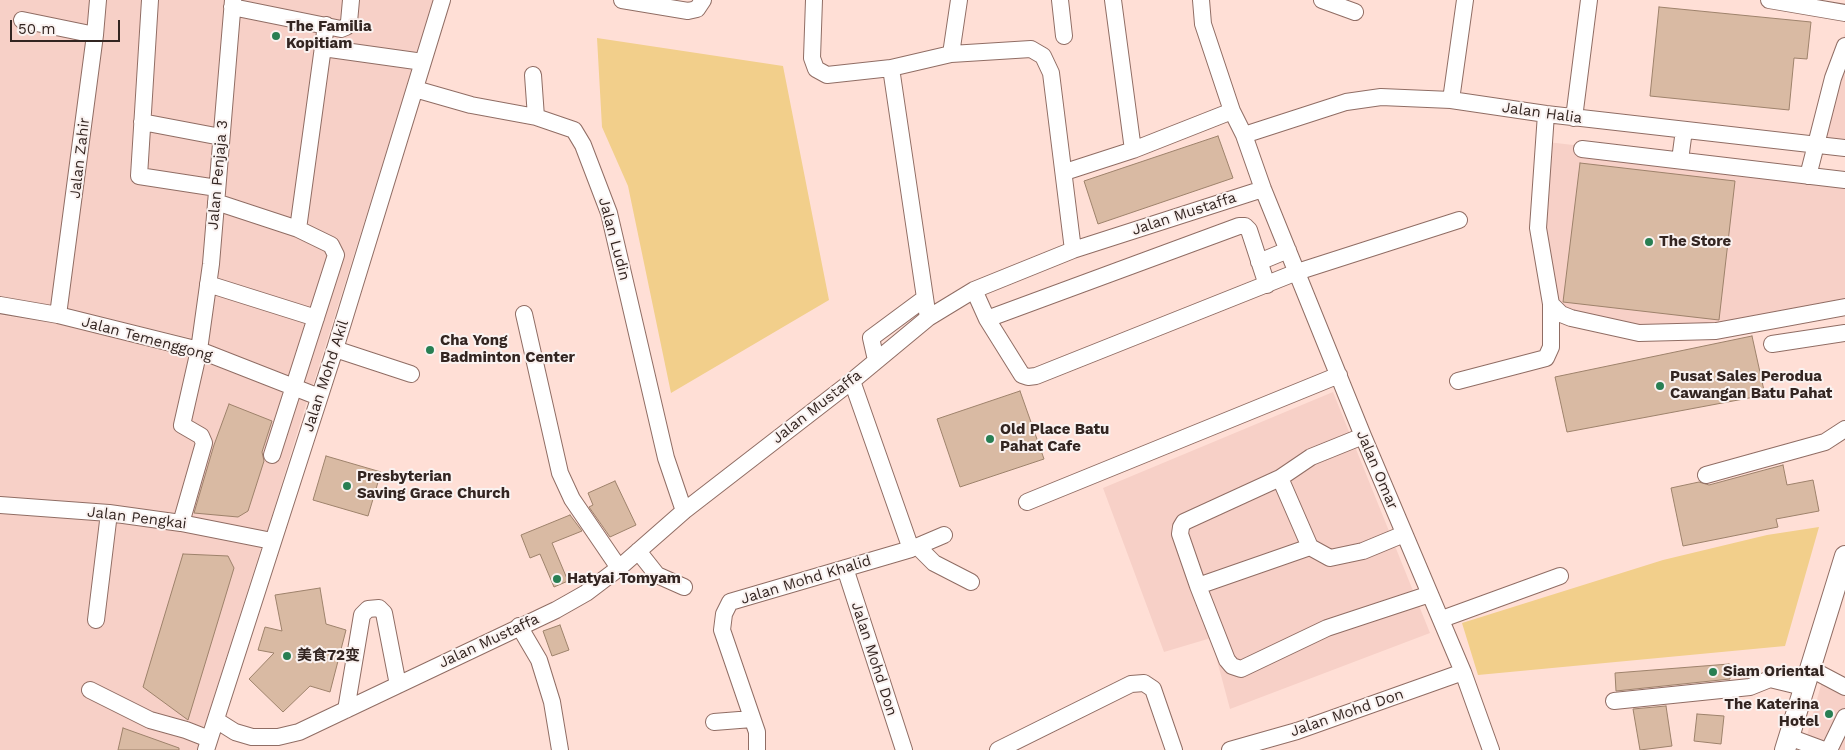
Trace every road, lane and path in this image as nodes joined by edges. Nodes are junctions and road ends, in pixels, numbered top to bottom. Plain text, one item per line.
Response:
1 (98, 0) edge
2 (150, 0) edge
3 (351, 0) edge
4 (442, 0) edge
5 (622, 0) edge
6 (703, 0) edge
7 (814, 0) edge
8 (959, 0) edge
9 (1060, 0) edge
10 (1113, 0) edge
11 (1201, 0) edge
12 (1322, 0) edge
13 (1464, 0) edge
14 (1589, 0) edge
15 (1769, 0) edge
16 (232, 3) edge
17 (272, 7) edge
18 (1355, 12) dead end
19 (1845, 13) edge
20 (22, 20) dead end
21 (326, 25) junction
22 (95, 35) junction
23 (1064, 36) dead end
24 (1845, 46) edge
25 (323, 48) junction
26 (951, 54) junction
27 (423, 62) junction
28 (891, 68) junction
29 (533, 75) dead end
30 (415, 89) junction
31 (1451, 100) junction
32 (1232, 111) junction
33 (1546, 114) junction
34 (536, 117) junction
35 (1574, 118) junction
36 (142, 122) junction
37 (1684, 130) junction
38 (1244, 135) junction
39 (221, 137) junction
40 (1815, 144) junction
41 (1845, 148) edge
42 (1582, 149) dead end
43 (1132, 150) junction
44 (1680, 160) junction
45 (1065, 172) junction
46 (1808, 176) junction
47 (1845, 180) edge
48 (1264, 189) junction
49 (217, 195) junction
50 (1460, 220) dead end
51 (298, 229) junction
52 (1073, 250) junction
53 (1288, 250) junction
54 (1259, 262) junction
55 (1297, 272) junction
56 (208, 284) junction
57 (1267, 285) junction
58 (974, 290) junction
59 (925, 298) junction
60 (1551, 304) junction
61 (0, 305) edge
62 (1845, 306) edge
63 (524, 314) dead end
64 (58, 315) junction
65 (316, 318) junction
66 (928, 318) junction
67 (988, 319) junction
68 (1845, 333) edge
69 (1772, 344) dead end
70 (335, 349) junction
71 (199, 350) junction
72 (876, 360) junction
73 (410, 374) dead end
74 (1339, 375) junction
75 (852, 381) junction
76 (1458, 381) dead end
77 (293, 387) junction
78 (318, 397) junction
79 (1845, 429) edge
80 (1363, 436) junction
81 (272, 455) dead end
82 (1706, 475) dead end
83 (1280, 478) junction
84 (1027, 502) dead end
85 (0, 504) edge
86 (684, 511) junction
87 (109, 513) junction
88 (180, 523) junction
89 (1404, 534) junction
90 (944, 535) dead end
91 (272, 541) junction
92 (1310, 547) junction
93 (914, 548) junction
94 (638, 551) junction
95 (619, 568) junction
96 (845, 568) junction
97 (1843, 568) edge
98 (1560, 576) dead end
99 (971, 582) dead end
100 (1198, 586) junction
101 (684, 587) dead end
102 (1430, 594) junction
103 (1442, 619) junction
104 (96, 620) dead end
105 (519, 626) junction
106 (1809, 668) junction
107 (1463, 672) junction
108 (398, 685) junction
109 (1804, 687) junction
110 (1845, 687) edge
111 (90, 690) dead end
112 (1614, 701) dead end
113 (346, 710) junction
114 (1845, 717) edge
115 (752, 719) junction
116 (216, 720) junction
117 (714, 722) dead end
118 (1787, 743) edge
119 (208, 744) edge
120 (560, 750) edge
121 (757, 750) edge
122 (904, 750) edge
123 (998, 750) edge
124 (1174, 750) edge
125 (1230, 750) edge
126 (1491, 750) edge
127 (1824, 750) edge
128 (1829, 750) edge

1 - 22 street, Jalan Zahir
2 - 36 street
3 - 21 street
4 - 27 street, Jalan Mohd Akil
5 - 6 street
7 - 28 street
8 - 26 street
9 - 23 street
10 - 43 street
11 - 32 street
12 - 18 street
13 - 31 street
14 - 35 street
15 - 19 street
16 - 17 street
16 - 39 street, Jalan Penjaja 3
17 - 21 street
20 - 22 street
21 - 25 street
22 - 64 street, Jalan Zahir
24 - 40 street
25 - 27 street
25 - 51 street
26 - 28 street
26 - 45 street
27 - 30 street, Jalan Mohd Akil
28 - 59 street
29 - 34 street
30 - 34 street, Jalan Ludin
30 - 70 street, Jalan Mohd Akil
31 - 33 street, Jalan Halia
31 - 38 street, Jalan Halia
32 - 38 street
32 - 43 street
33 - 35 street, Jalan Halia
33 - 60 street
34 - 86 street, Jalan Ludin
35 - 37 street, Jalan Halia
36 - 39 street
36 - 49 street
37 - 40 street, Jalan Halia
37 - 44 street
38 - 48 street
39 - 49 street, Jalan Penjaja 3
40 - 41 street, Jalan Halia
40 - 46 street
42 - 44 street
43 - 45 street
44 - 46 street
45 - 52 street
46 - 47 street
48 - 52 street, Jalan Mustaffa
48 - 53 street, Jalan Omar
49 - 51 street
49 - 56 street, Jalan Penjaja 3
50 - 55 street
51 - 65 street
52 - 58 street, Jalan Mustaffa
53 - 54 street
53 - 55 street, Jalan Omar
54 - 57 street
54 - 67 street
55 - 57 street
55 - 74 street, Jalan Omar
56 - 65 street
56 - 71 street, Jalan Penjaja 3
57 - 67 street
58 - 66 street, Jalan Mustaffa
58 - 67 street
59 - 66 street
59 - 72 street
60 - 62 street
60 - 76 street
61 - 64 street, Jalan Temenggong
63 - 95 street
64 - 71 street, Jalan Temenggong
65 - 77 street
66 - 72 street, Jalan Mustaffa
68 - 69 street
70 - 73 street
70 - 78 street, Jalan Mohd Akil
71 - 77 street, Jalan Temenggong
71 - 88 street, Jalan Penjaja 3
72 - 75 street, Jalan Mustaffa
74 - 80 street, Jalan Omar
74 - 84 street
75 - 86 street, Jalan Mustaffa
75 - 93 street
77 - 78 street, Jalan Temenggong
77 - 81 street
78 - 91 street, Jalan Mohd Akil
79 - 82 street
80 - 83 street
80 - 89 street, Jalan Omar
83 - 92 street
83 - 100 street
85 - 87 street, Jalan Pengkai
86 - 94 street, Jalan Mustaffa
87 - 88 street, Jalan Pengkai
87 - 104 street
88 - 91 street, Jalan Pengkai
89 - 92 street
89 - 102 street, Jalan Omar
90 - 93 street, Jalan Mohd Khalid
91 - 116 street, Jalan Mohd Akil
92 - 100 street
93 - 96 street, Jalan Mohd Khalid
93 - 99 street
94 - 95 street, Jalan Mustaffa
94 - 101 street
95 - 105 street, Jalan Mustaffa
96 - 115 street, Jalan Mohd Khalid
96 - 122 street, Jalan Mohd Don
97 - 106 main road
98 - 103 street
100 - 102 street
102 - 103 street, Jalan Omar
103 - 107 street, Jalan Omar
105 - 108 street, Jalan Mustaffa
105 - 120 street
106 - 109 main road
106 - 110 street
107 - 125 street, Jalan Mohd Don
107 - 126 street, Jalan Omar
108 - 113 street, Jalan Mustaffa
108 - 113 street
109 - 112 street
109 - 118 main road
111 - 119 street
113 - 116 street, Jalan Mustaffa
114 - 128 street
115 - 117 street
115 - 121 street, Jalan Mohd Khalid
116 - 119 street, Jalan Mohd Akil
118 - 127 street
123 - 124 street

